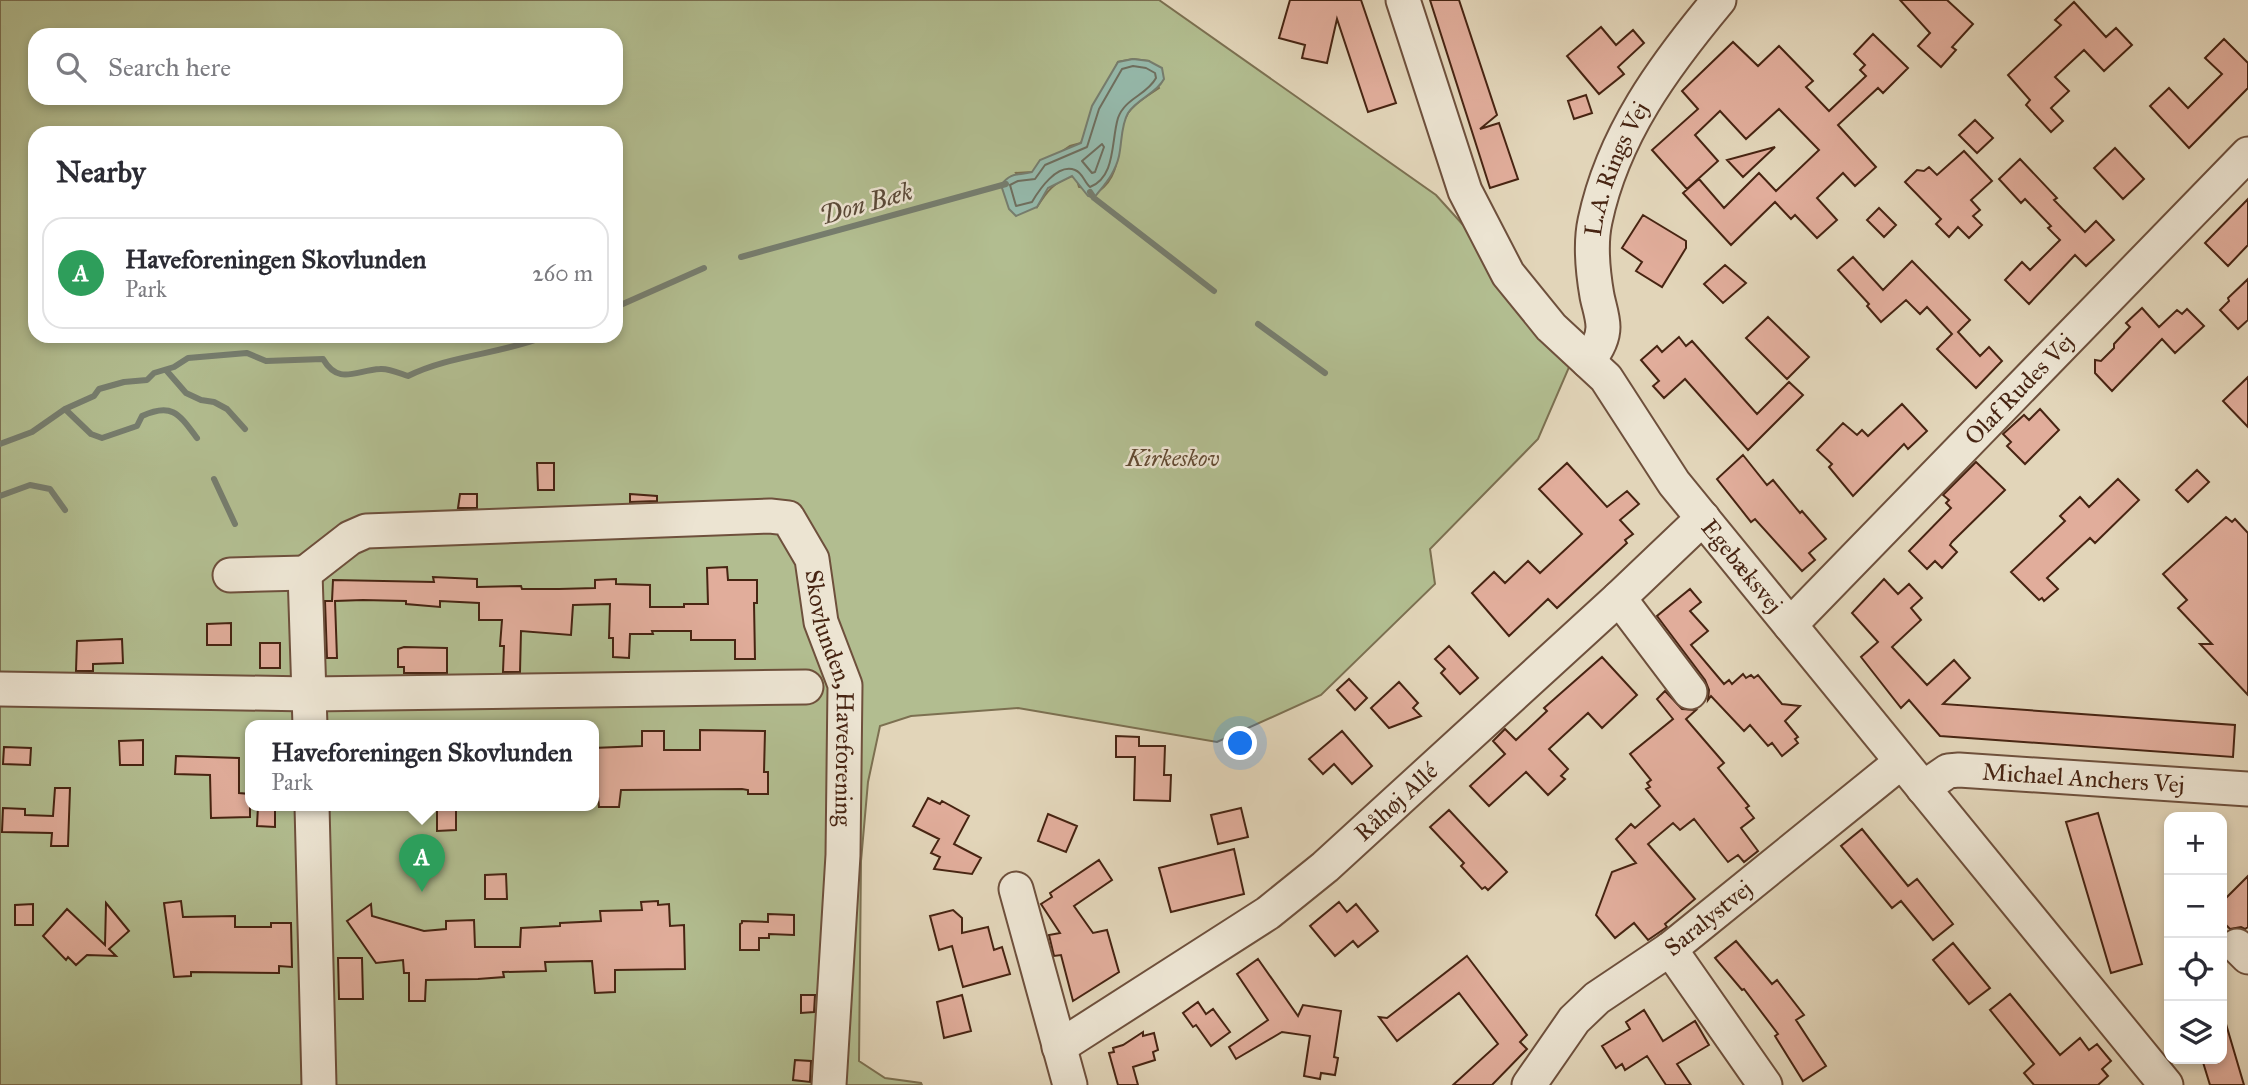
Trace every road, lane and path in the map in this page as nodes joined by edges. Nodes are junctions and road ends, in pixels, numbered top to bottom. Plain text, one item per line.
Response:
1 (1404, 0) edge
2 (1720, 0) edge
3 (2248, 154) edge
4 (1588, 361) junction
5 (1703, 518) junction
6 (305, 573) junction
7 (230, 575) dead end
8 (1619, 598) junction
9 (1790, 625) junction
10 (806, 687) dead end
11 (0, 689) edge
12 (1690, 692) dead end
13 (310, 710) edge
14 (1901, 762) junction
15 (1923, 788) junction
16 (2248, 789) edge
17 (312, 811) edge
18 (1016, 889) dead end
19 (1670, 949) junction
20 (1059, 1047) junction
21 (319, 1085) edge
22 (829, 1085) edge
23 (1070, 1085) edge
24 (1529, 1085) edge
25 (1765, 1085) edge
26 (2166, 1085) edge

1 - 4 street, Egebæksvej
2 - 4 street, L.A. Rings Vej
3 - 9 street, Olaf Rudes Vej
4 - 5 street, Egebæksvej
5 - 8 street, Råhøj Allé
5 - 9 street, Egebæksvej
6 - 7 street
6 - 13 street
6 - 22 street, Skovlunden, Haveforening
8 - 12 street
8 - 20 street, Råhøj Allé
9 - 14 street, Egebæksvej
10 - 13 street
11 - 13 street
14 - 15 street, Egebæksvej
14 - 19 street, Saralystvej
15 - 16 street, Michael Anchers Vej
15 - 26 street, Egebæksvej
17 - 21 street
18 - 20 street
19 - 24 street, Saralystvej
19 - 25 street
20 - 23 street

